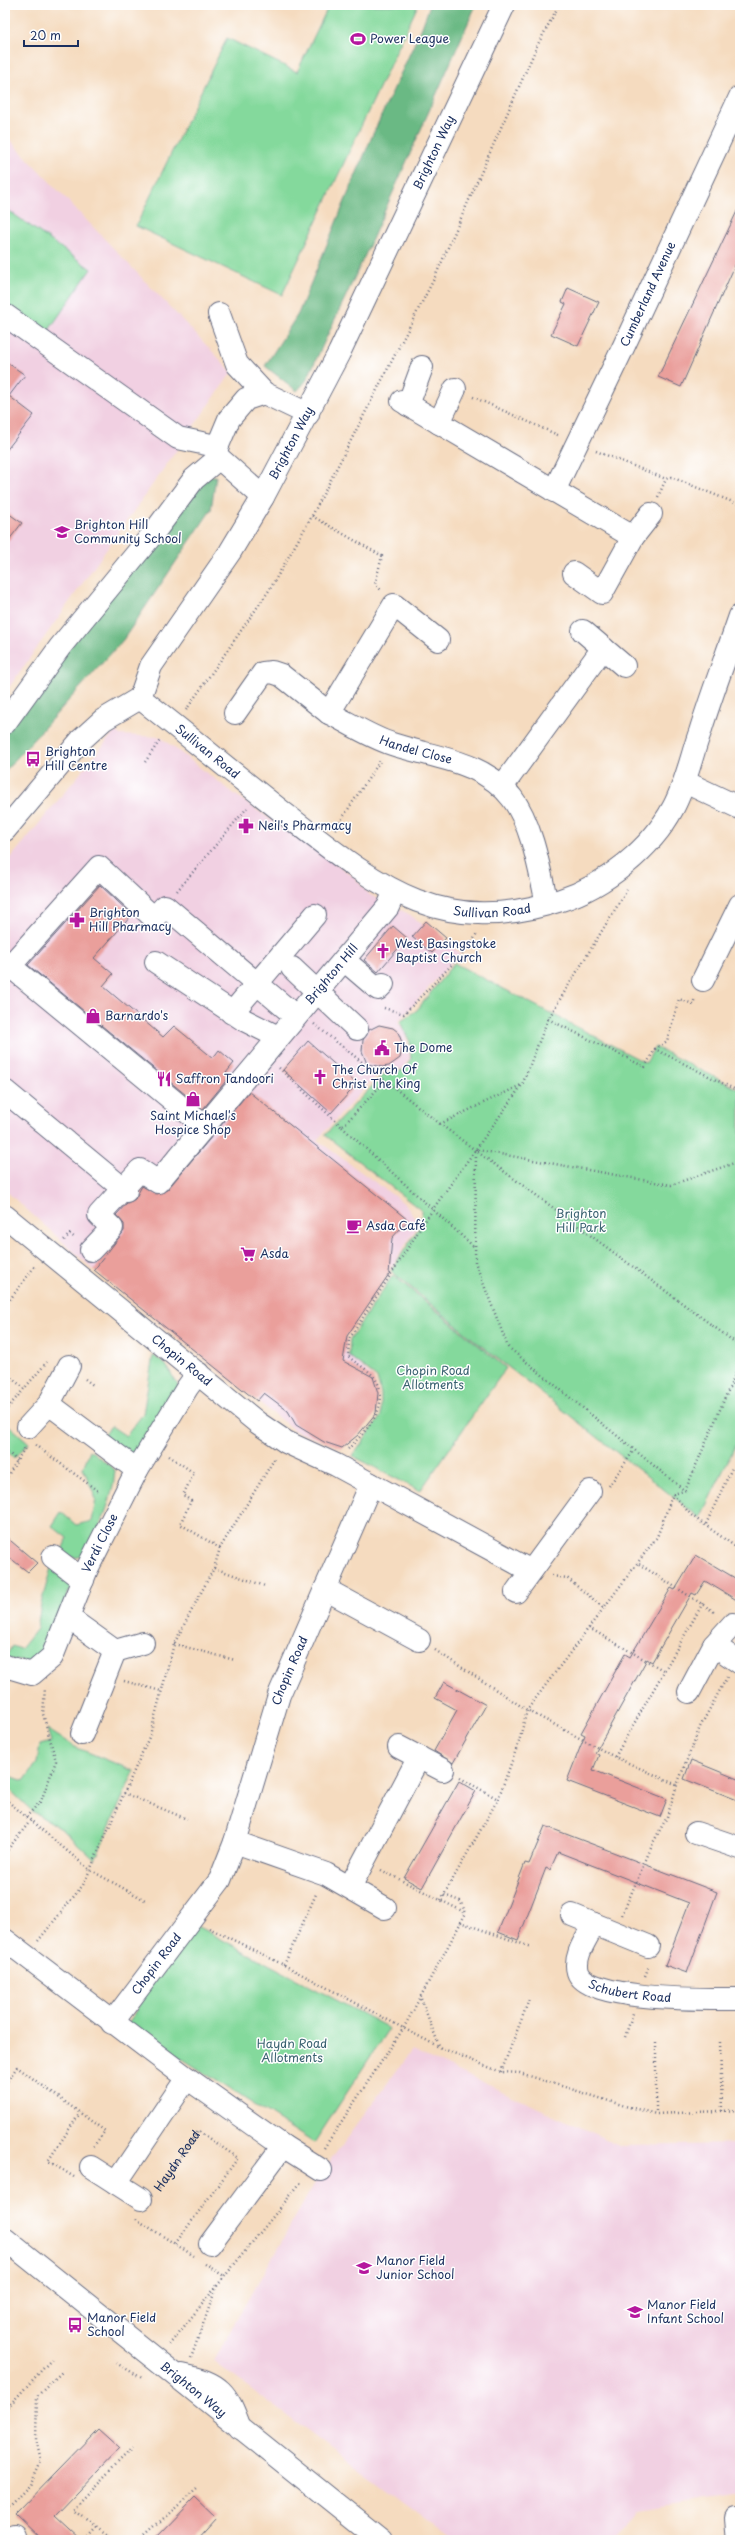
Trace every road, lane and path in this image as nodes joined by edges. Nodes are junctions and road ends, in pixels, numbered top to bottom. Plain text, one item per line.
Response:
1 (504, 5) edge
2 (558, 5) edge
3 (740, 97) edge
4 (219, 314) dead end
5 (5, 315) edge
6 (422, 367) dead end
7 (455, 389) joint
8 (264, 393) junction
9 (308, 414) junction
10 (440, 423) junction
11 (566, 438) dead end
12 (589, 450) dead end
13 (218, 452) junction
14 (554, 491) junction
15 (263, 497) junction
16 (740, 505) edge
17 (651, 514) dead end
18 (312, 516) junction
19 (633, 537) junction
20 (574, 573) dead end
21 (394, 605) junction
22 (740, 616) edge
23 (583, 631) dead end
24 (438, 640) dead end
25 (603, 648) junction
26 (624, 666) dead end
27 (140, 698) junction
28 (183, 713) dead end
29 (235, 713) dead end
30 (329, 713) junction
31 (5, 723) edge
32 (163, 737) dead end
33 (390, 744) junction
34 (145, 762) dead end
35 (685, 782) junction
36 (502, 787) junction
37 (250, 805) dead end
38 (740, 808) edge
39 (5, 830) edge
40 (331, 836) dead end
41 (628, 886) dead end
42 (394, 893) junction
43 (547, 904) junction
44 (740, 905) edge
45 (165, 906) junction
46 (314, 915) dead end
47 (480, 926) dead end
48 (735, 930) edge
49 (344, 960) junction
50 (156, 962) dead end
51 (292, 968) dead end
52 (704, 980) joint
53 (257, 983) junction
54 (383, 984) dead end
55 (317, 991) junction
56 (376, 1006) dead end
57 (287, 1009) dead end
58 (232, 1012) junction
59 (308, 1019) dead end
60 (548, 1019) junction
61 (357, 1029) dead end
62 (278, 1037) junction
63 (655, 1049) junction
64 (264, 1053) junction
65 (385, 1081) junction
66 (522, 1085) junction
67 (5, 1091) edge
68 (740, 1092) edge
69 (440, 1124) junction
70 (204, 1126) junction
71 (342, 1127) junction
72 (476, 1149) junction
73 (740, 1161) edge
74 (124, 1190) junction
75 (433, 1209) junction
76 (5, 1216) edge
77 (475, 1247) junction
78 (91, 1250) dead end
79 (40, 1260) dead end
80 (5, 1306) edge
81 (740, 1346) edge
82 (740, 1363) edge
83 (69, 1366) dead end
84 (5, 1373) edge
85 (198, 1373) junction
86 (24, 1388) dead end
87 (49, 1404) junction
88 (29, 1434) junction
89 (152, 1444) junction
90 (5, 1449) edge
91 (634, 1450) junction
92 (280, 1451) dead end
93 (345, 1452) dead end
94 (17, 1461) junction
95 (732, 1468) dead end
96 (136, 1470) junction
97 (5, 1480) edge
98 (371, 1484) junction
99 (98, 1491) dead end
100 (590, 1491) joint
101 (685, 1491) junction
102 (673, 1494) junction
103 (706, 1524) junction
104 (220, 1548) junction
105 (740, 1550) edge
106 (53, 1557) dead end
107 (639, 1564) junction
108 (214, 1568) junction
109 (531, 1571) junction
110 (567, 1578) dead end
111 (83, 1580) junction
112 (265, 1586) dead end
113 (325, 1589) junction
114 (516, 1592) dead end
115 (703, 1603) junction
116 (605, 1609) junction
117 (69, 1618) junction
118 (733, 1624) joint
119 (588, 1628) junction
120 (419, 1640) joint
121 (143, 1643) dead end
122 (174, 1644) junction
123 (714, 1645) junction
124 (115, 1650) junction
125 (52, 1657) junction
126 (235, 1660) dead end
127 (738, 1661) edge
128 (5, 1666) edge
129 (662, 1670) junction
130 (104, 1676) junction
131 (160, 1691) junction
132 (689, 1692) dead end
133 (527, 1710) junction
134 (82, 1734) dead end
135 (399, 1746) dead end
136 (418, 1757) junction
137 (615, 1757) junction
138 (443, 1770) joint
139 (677, 1785) junction
140 (124, 1793) junction
141 (5, 1799) edge
142 (498, 1799) junction
143 (26, 1817) junction
144 (186, 1819) dead end
145 (31, 1820) junction
146 (696, 1834) dead end
147 (235, 1842) junction
148 (740, 1848) edge
149 (5, 1852) edge
150 (364, 1862) junction
151 (90, 1870) junction
152 (326, 1874) junction
153 (350, 1887) junction
154 (444, 1895) junction
155 (145, 1900) dead end
156 (441, 1900) junction
157 (385, 1908) dead end
158 (466, 1913) junction
159 (572, 1915) dead end
160 (460, 1922) junction
161 (594, 1924) junction
162 (208, 1928) dead end
163 (614, 1932) junction
164 (5, 1940) edge
165 (37, 1942) dead end
166 (648, 1946) dead end
167 (531, 1947) dead end
168 (284, 1965) junction
169 (421, 1998) junction
170 (740, 1999) edge
171 (529, 2000) dead end
172 (112, 2023) junction
173 (402, 2029) junction
174 (656, 2042) dead end
175 (720, 2042) dead end
176 (441, 2048) junction
177 (501, 2072) junction
178 (187, 2078) junction
179 (5, 2084) edge
180 (740, 2110) edge
181 (722, 2111) junction
182 (80, 2113) junction
183 (656, 2114) junction
184 (105, 2131) dead end
185 (283, 2146) junction
186 (48, 2161) dead end
187 (317, 2165) junction
188 (91, 2167) dead end
189 (116, 2183) junction
190 (145, 2206) joint
191 (5, 2239) edge
192 (175, 2244) dead end
193 (210, 2244) dead end
194 (218, 2282) junction
195 (168, 2346) dead end
196 (52, 2359) dead end
197 (116, 2363) dead end
198 (196, 2365) dead end
199 (62, 2372) dead end
200 (142, 2378) dead end
201 (5, 2410) edge
202 (132, 2448) dead end
203 (198, 2488) dead end
204 (5, 2510) edge
205 (736, 2519) dead end
206 (97, 2528) junction
207 (86, 2540) edge
208 (114, 2540) edge
209 (139, 2540) edge
210 (381, 2540) edge
211 (738, 2540) edge

1 - 9 street, Brighton Way
2 - 18 path
3 - 14 street, Cumberland Avenue
4 - 8 street
5 - 13 street
6 - 10 street
7 - 10 street
7 - 11 path
8 - 9 street
8 - 13 street
9 - 15 street, Brighton Way
10 - 14 street
12 - 16 path
13 - 15 street
13 - 31 street
14 - 19 street
15 - 27 street, Brighton Way
17 - 19 street
18 - 21 path
18 - 28 path
19 - 20 street
21 - 24 street
21 - 30 street
22 - 35 street, Sullivan Road
23 - 25 street
25 - 26 street
25 - 36 street
27 - 39 street
27 - 42 street, Sullivan Road
29 - 30 street, Handel Close
30 - 33 street, Handel Close
32 - 34 path
33 - 36 street, Handel Close
33 - 40 path
35 - 38 street
35 - 43 street, Sullivan Road
36 - 43 street, Handel Close
37 - 45 path
41 - 60 path
42 - 43 street, Sullivan Road
42 - 49 street, Brighton Hill
44 - 48 street
45 - 53 street
45 - 70 street
46 - 53 street
47 - 56 path
48 - 52 street
49 - 54 street
49 - 55 street, Brighton Hill
50 - 58 street
51 - 55 street
52 - 63 path
53 - 57 street
53 - 58 street
55 - 61 street
55 - 62 street, Brighton Hill
58 - 62 street
59 - 65 path
60 - 63 path
60 - 66 path
62 - 64 street, Brighton Hill
63 - 68 path
64 - 70 street, Brighton Hill
64 - 71 path
65 - 69 path
65 - 71 path
66 - 69 path
66 - 72 path
67 - 74 street
69 - 72 path
70 - 74 street, Brighton Hill
71 - 75 path
72 - 73 path
72 - 75 path
72 - 77 path
72 - 81 path
74 - 78 street
75 - 77 path
75 - 93 path
76 - 85 street, Chopin Road
77 - 91 path
79 - 80 path
82 - 101 path
83 - 87 street
84 - 86 path
85 - 89 street, Verdi Close
85 - 98 street, Chopin Road
87 - 88 street
87 - 96 street
88 - 94 path
88 - 99 path
89 - 96 street, Verdi Close
89 - 104 path
90 - 94 path
91 - 100 path
91 - 101 path
92 - 104 path
94 - 97 path
95 - 103 path
96 - 111 street, Verdi Close
98 - 109 street, Chopin Road
98 - 113 street, Chopin Road
100 - 109 street
101 - 102 path
102 - 103 path
102 - 107 path
103 - 105 path
104 - 108 path
106 - 111 street
107 - 115 path
107 - 116 path
108 - 112 path
108 - 122 path
109 - 114 street
110 - 116 path
111 - 117 street, Verdi Close
113 - 120 street
113 - 147 street, Chopin Road
115 - 118 path
115 - 129 path
116 - 119 path
117 - 124 street
117 - 125 street, Verdi Close
118 - 123 street
119 - 129 path
119 - 133 path
120 - 133 path
121 - 124 street
122 - 126 path
122 - 131 path
123 - 127 street
123 - 132 street
124 - 130 street
125 - 128 street, Verdi Close
125 - 143 path
127 - 139 path
129 - 137 path
130 - 131 path
130 - 134 street
131 - 140 path
133 - 137 path
133 - 142 path
135 - 136 street
136 - 138 street
136 - 150 street
137 - 139 path
138 - 142 path
139 - 163 path
140 - 144 path
140 - 151 path
141 - 143 path
142 - 154 path
143 - 145 path
145 - 149 path
145 - 151 path
146 - 148 street
147 - 152 street
147 - 172 street, Chopin Road
150 - 153 street
150 - 156 path
151 - 155 path
151 - 165 path
152 - 153 street
152 - 168 path
153 - 157 street
154 - 156 path
154 - 158 path
156 - 158 path
158 - 160 path
159 - 161 street
160 - 167 path
160 - 169 path
161 - 163 street
161 - 170 street, Schubert Road
162 - 168 path
163 - 166 street
164 - 172 street
168 - 173 path
169 - 173 path
169 - 176 path
171 - 177 path
172 - 178 street
173 - 176 path
173 - 187 path
174 - 183 path
175 - 181 path
176 - 177 path
177 - 183 path
178 - 185 street
178 - 189 street
179 - 182 path
180 - 181 path
181 - 183 path
182 - 184 path
182 - 186 path
185 - 187 street
185 - 193 street
187 - 194 path
188 - 189 street, Haydn Road
189 - 190 street, Haydn Road
190 - 192 path, Haydn Road
191 - 210 street, Brighton Way
194 - 195 path
194 - 198 path
196 - 201 path
197 - 200 path
199 - 204 path
202 - 206 path
203 - 209 path
205 - 211 street
206 - 207 path
206 - 208 path

